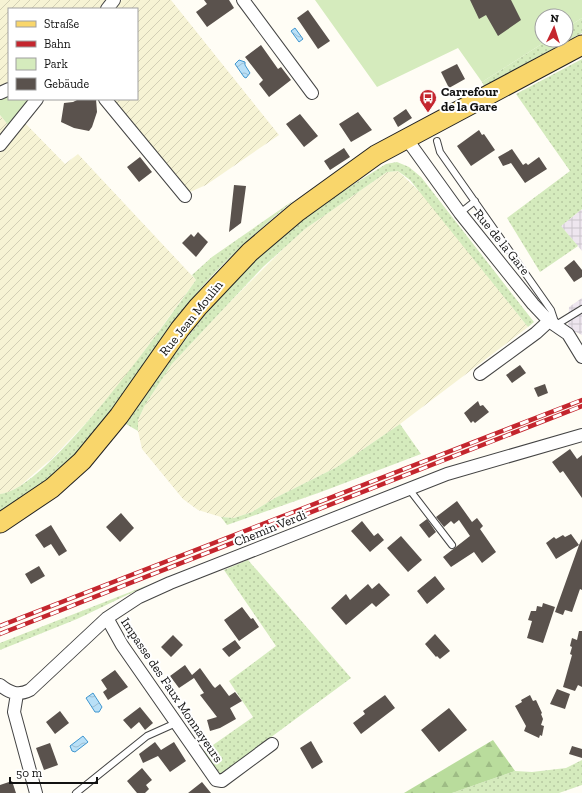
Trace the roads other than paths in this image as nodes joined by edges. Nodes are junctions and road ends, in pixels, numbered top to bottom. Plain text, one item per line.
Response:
1 (114, 0) edge
2 (242, 0) edge
3 (108, 8) edge
4 (582, 45) edge
5 (312, 93) dead end
6 (37, 100) edge
7 (106, 100) edge
8 (406, 138) junction
9 (437, 141) dead end
10 (0, 145) edge
11 (185, 196) dead end
12 (475, 201) junction
13 (460, 213) junction
14 (582, 309) edge
15 (553, 323) junction
16 (582, 357) edge
17 (480, 374) dead end
18 (582, 435) edge
19 (409, 489) junction
20 (0, 522) edge
21 (452, 546) dead end
22 (107, 618) junction
23 (0, 685) edge
24 (17, 694) junction
25 (176, 723) junction
26 (272, 744) dead end
27 (36, 793) edge
28 (76, 793) edge

1 - 3 street
2 - 5 street
4 - 8 main road, Rue Jean Moulin
6 - 10 street
7 - 11 street
8 - 13 street, Rue de la Gare
8 - 20 main road, Rue Jean Moulin
9 - 12 lane
12 - 13 lane
12 - 15 lane
13 - 15 street, Rue de la Gare
14 - 15 lane
15 - 16 street, Rue de la Gare
15 - 17 street
18 - 19 street, Chemin Verdi
19 - 21 lane
19 - 22 street, Chemin Verdi
22 - 24 street, Chemin Verdi
22 - 25 street, Impasse des Faux Monnayeurs
23 - 24 street
24 - 27 street
25 - 26 street, Impasse des Faux Monnayeurs
25 - 28 lane

